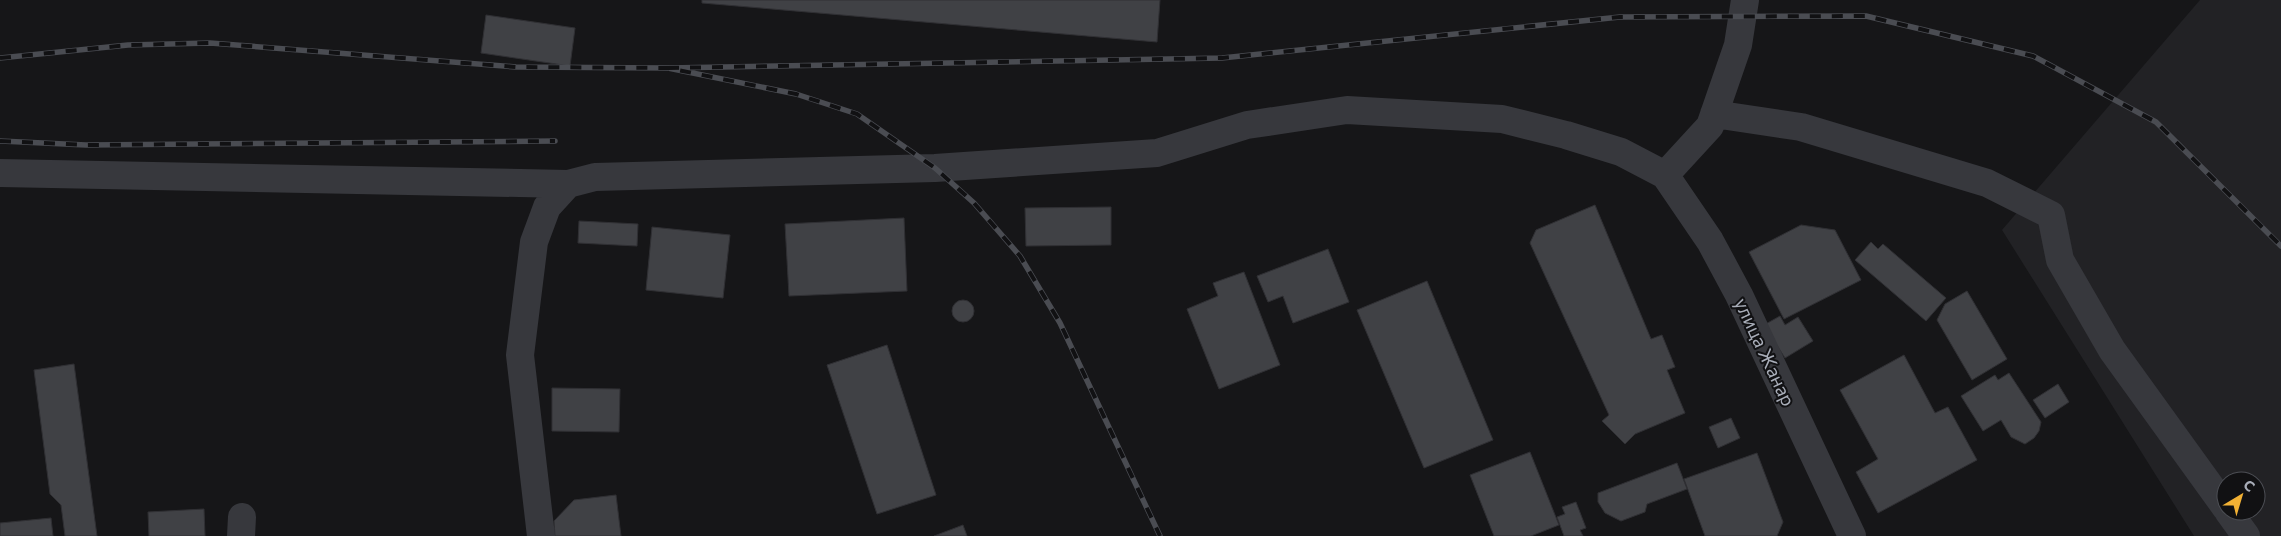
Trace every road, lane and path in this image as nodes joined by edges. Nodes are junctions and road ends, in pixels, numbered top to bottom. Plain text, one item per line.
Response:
1 (1745, 0) edge
2 (1714, 114) junction
3 (0, 173) edge
4 (1665, 176) junction
5 (568, 184) junction
6 (2216, 495) edge
7 (2235, 521) edge
8 (541, 536) edge
9 (1852, 536) edge
10 (2246, 536) edge

1 - 2 street
2 - 4 street
2 - 6 street
3 - 5 street
4 - 5 street
4 - 9 street, улица Жанар
5 - 8 street
7 - 10 street

